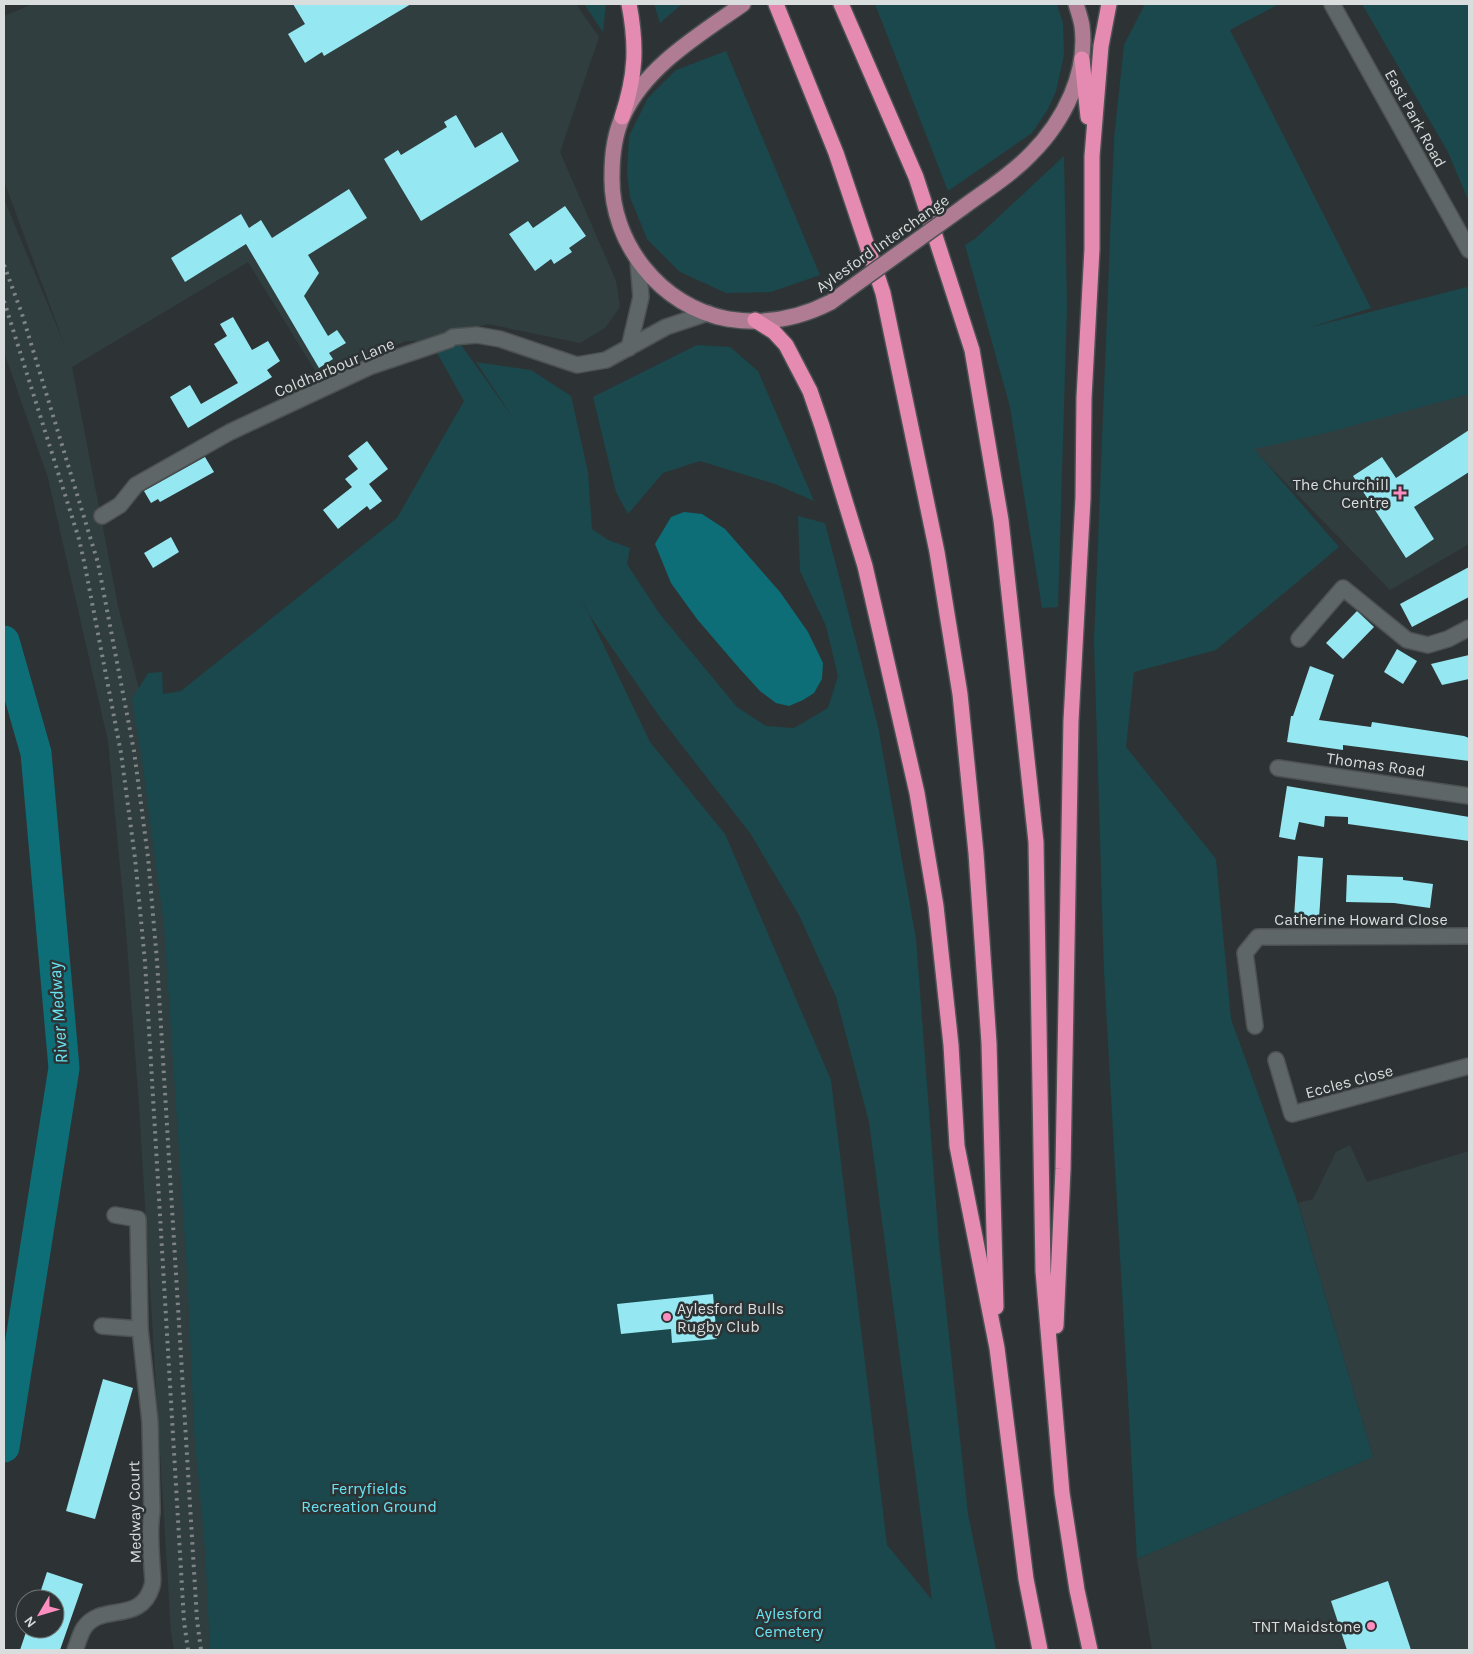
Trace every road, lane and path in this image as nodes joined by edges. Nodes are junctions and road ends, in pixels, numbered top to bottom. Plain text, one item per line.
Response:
1 (629, 4) edge
2 (743, 4) edge
3 (767, 4) edge
4 (776, 4) edge
5 (840, 4) edge
6 (1076, 4) edge
7 (1087, 4) edge
8 (1109, 4) edge
9 (1332, 4) edge
10 (1082, 25) junction
11 (792, 40) junction
12 (1082, 59) junction
13 (622, 117) junction
14 (1092, 156) junction
15 (1469, 250) edge
16 (638, 261) junction
17 (708, 313) junction
18 (755, 320) junction
19 (629, 348) junction
20 (102, 516) dead end
21 (1469, 628) edge
22 (1299, 639) dead end
23 (1278, 768) dead end
24 (1469, 796) edge
25 (1469, 936) edge
26 (1255, 1026) dead end
27 (1276, 1060) dead end
28 (1469, 1066) edge
29 (115, 1214) dead end
30 (102, 1326) dead end
31 (140, 1329) junction
32 (996, 1348) junction
33 (1053, 1382) junction
34 (76, 1650) edge
35 (1040, 1650) edge
36 (1090, 1650) edge

1 - 13 highway
2 - 13 main road, Aylesford Interchange
3 - 11 highway
4 - 11 highway
5 - 33 highway
6 - 10 main road, Aylesford Interchange
7 - 10 main road
8 - 14 highway
9 - 15 street, East Park Road
10 - 12 main road, Aylesford Interchange
11 - 32 highway
12 - 14 highway
12 - 18 main road, Aylesford Interchange, bridge
13 - 16 main road, Aylesford Interchange
14 - 33 highway
16 - 17 main road, Aylesford Interchange
16 - 19 street
17 - 18 main road, Aylesford Interchange
17 - 19 street, Coldharbour Lane
18 - 32 highway
19 - 20 street, Coldharbour Lane
21 - 22 street
23 - 24 street, Thomas Road
25 - 26 street, Catherine Howard Close
27 - 28 street, Eccles Close
29 - 31 street, Medway Court
30 - 31 street
31 - 34 street, Medway Court
32 - 35 highway
33 - 36 highway

